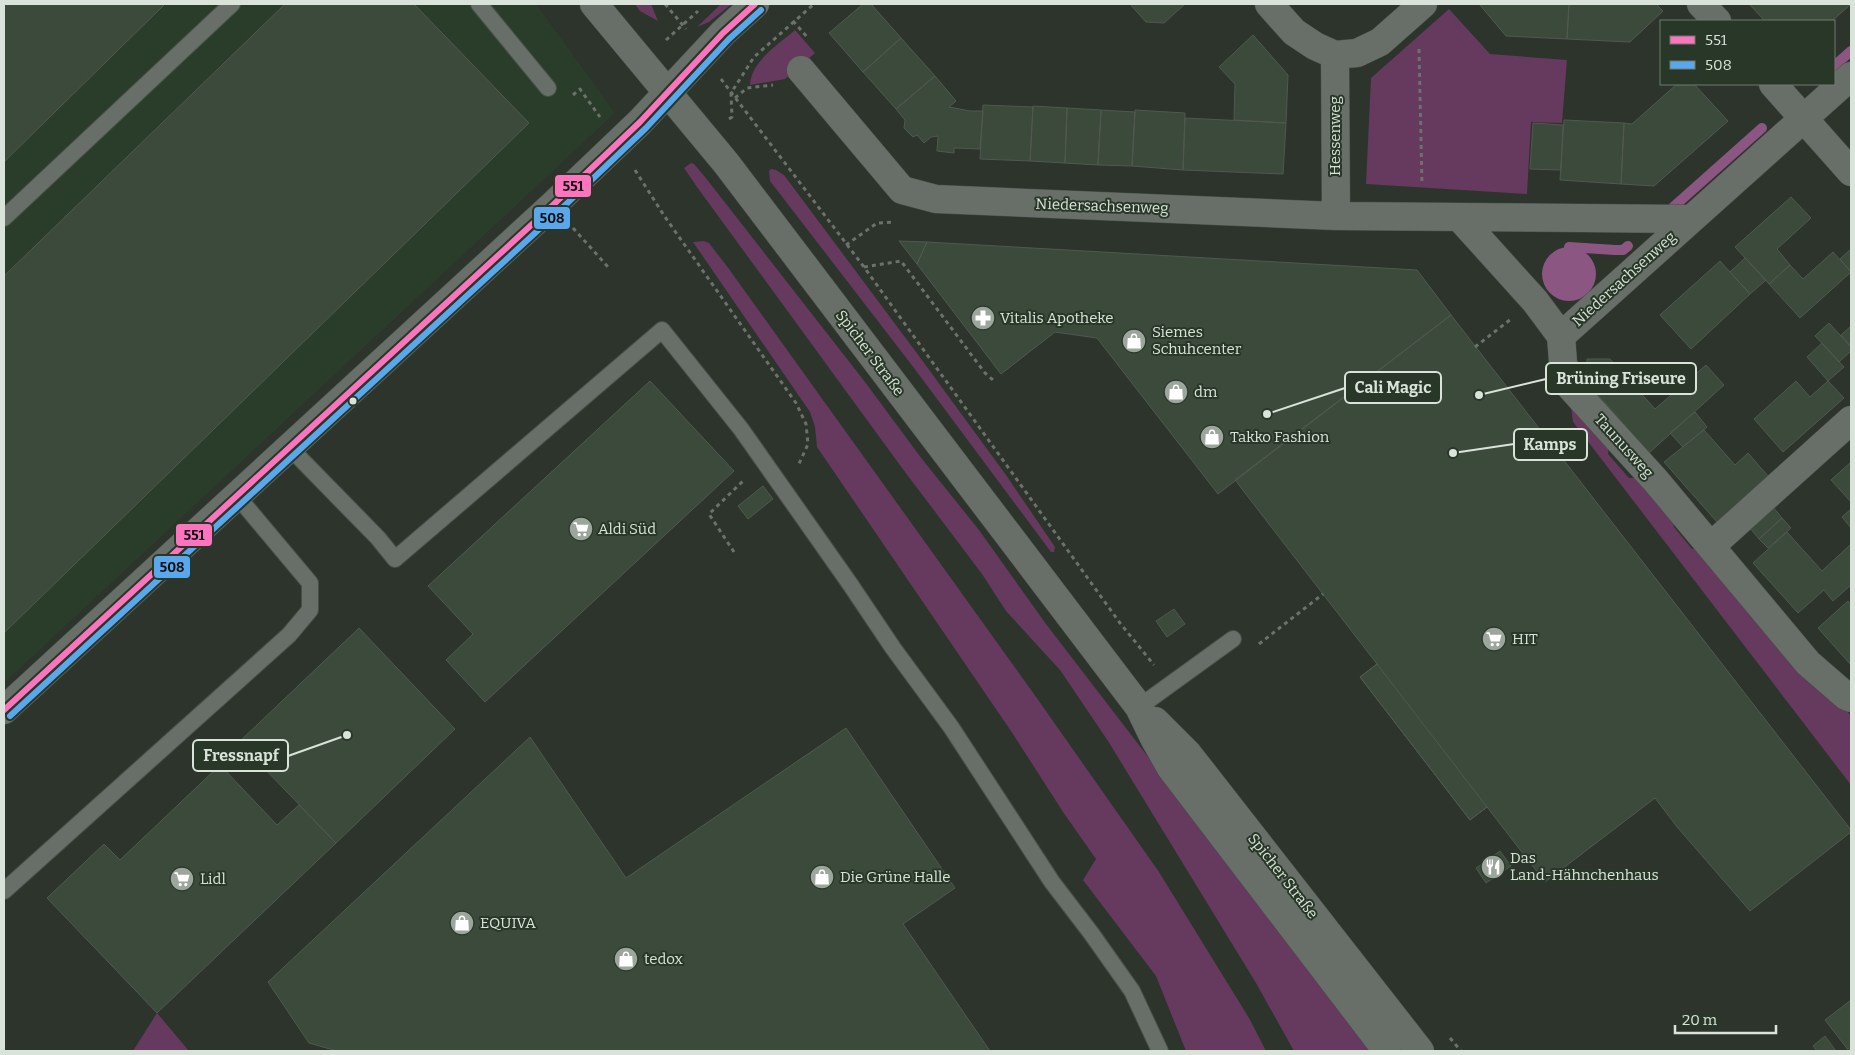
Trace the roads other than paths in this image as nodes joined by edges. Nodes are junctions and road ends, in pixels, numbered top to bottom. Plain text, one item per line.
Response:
1 (232, 4) edge
2 (479, 4) edge
3 (594, 4) edge
4 (756, 4) edge
5 (1269, 4) edge
6 (1701, 4) edge
7 (1420, 6) edge
8 (1716, 20) edge
9 (1335, 55) junction
10 (801, 70) dead end
11 (1851, 76) edge
12 (1774, 85) edge
13 (548, 88) road end
14 (667, 93) junction
15 (1804, 118) junction
16 (1851, 172) edge
17 (1336, 216) junction
18 (4, 218) edge
19 (1460, 218) junction
20 (1691, 219) junction
21 (1561, 336) junction
22 (1851, 420) edge
23 (290, 448) junction
24 (237, 496) junction
25 (1711, 546) junction
26 (1234, 639) dead end
27 (1851, 698) edge
28 (1139, 707) junction
29 (4, 710) edge
30 (4, 892) edge
31 (1160, 1051) edge
32 (1388, 1051) edge
33 (1420, 1051) edge

1 - 18 lane
2 - 13 lane
3 - 14 street, Spicher Straße
4 - 14 street
5 - 9 street
6 - 8 street
7 - 9 street
9 - 17 street, Hessenweg
10 - 17 street, Niedersachsenweg
11 - 15 street, Niedersachsenweg
12 - 15 street
14 - 23 street
14 - 28 street, Spicher Straße
15 - 16 street
15 - 20 street, Niedersachsenweg
17 - 19 street, Niedersachsenweg
19 - 20 street, Niedersachsenweg
19 - 21 street, Niedersachsenweg
20 - 21 street, Niedersachsenweg
21 - 25 street, Taunusweg
22 - 25 street
23 - 24 street
23 - 31 lane
24 - 29 street
24 - 30 lane
25 - 27 street, Taunusweg
26 - 28 lane
28 - 32 street, Spicher Straße
28 - 33 street, Spicher Straße

